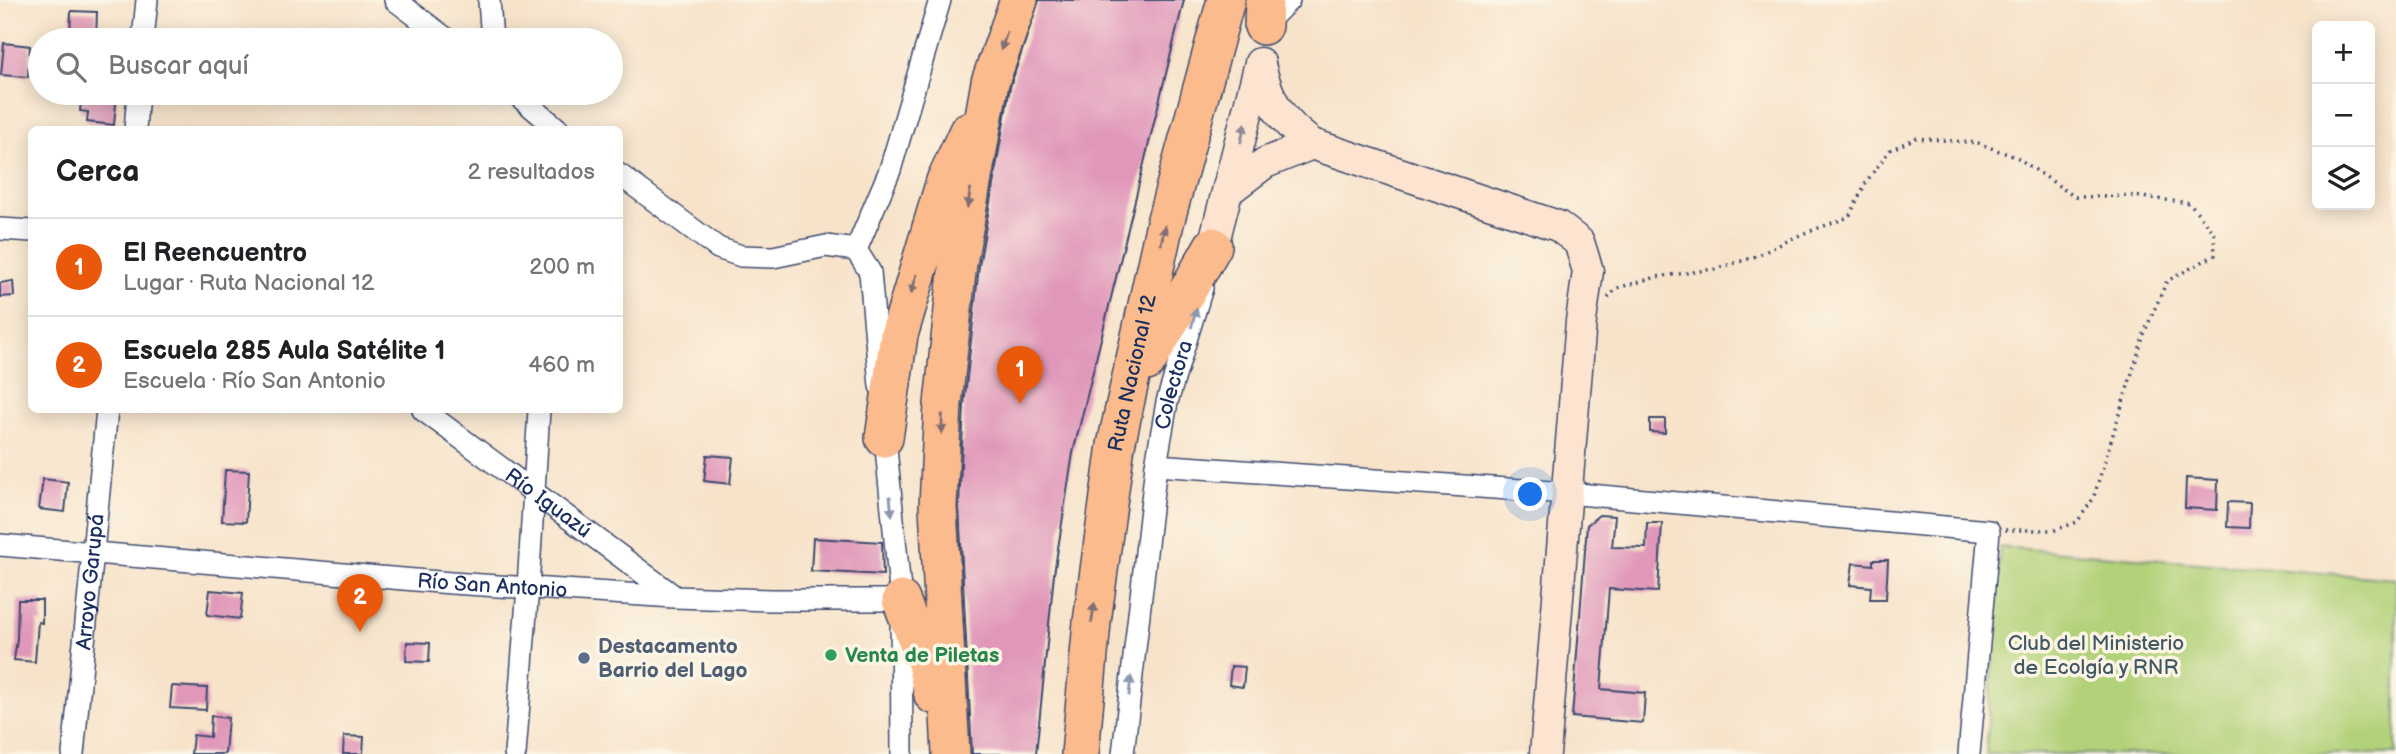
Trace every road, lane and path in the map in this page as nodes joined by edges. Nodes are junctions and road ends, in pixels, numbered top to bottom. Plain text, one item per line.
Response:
1 (147, 0) edge
2 (395, 0) edge
3 (489, 0) edge
4 (940, 0) edge
5 (1018, 0) edge
6 (1226, 0) edge
7 (1289, 0) edge
8 (1264, 13) edge
9 (144, 28) edge
10 (432, 28) edge
11 (491, 28) edge
12 (1260, 65) junction
13 (990, 82) junction
14 (137, 105) edge
15 (529, 105) edge
16 (135, 126) edge
17 (553, 126) edge
18 (1312, 144) junction
19 (623, 177) edge
20 (1229, 190) junction
21 (0, 229) edge
22 (28, 231) edge
23 (1213, 246) junction
24 (856, 250) junction
25 (1581, 321) junction
26 (107, 413) edge
27 (426, 413) edge
28 (538, 413) edge
29 (884, 438) junction
30 (1116, 445) junction
31 (1156, 465) junction
32 (534, 492) junction
33 (1567, 493) junction
34 (1989, 530) junction
35 (0, 545) edge
36 (91, 554) junction
37 (528, 587) junction
38 (674, 597) junction
39 (901, 600) junction
40 (73, 754) edge
41 (515, 754) edge
42 (902, 754) edge
43 (948, 754) edge
44 (1080, 754) edge
45 (1123, 754) edge
46 (1545, 754) edge
47 (1969, 754) edge

1 - 9 street
2 - 10 street
3 - 11 street
4 - 24 street
5 -> 13 highway
30 -> 6 highway, Ruta Nacional 12
7 - 8 street
8 - 12 main road, Colectora
12 - 18 main road
20 -> 12 main road, Colectora
13 -> 29 highway
13 -> 43 highway
14 - 16 street
15 - 17 street
18 - 20 main road
18 - 25 main road
19 - 24 street
20 - 23 main road, Colectora
21 - 22 street
23 - 30 highway
31 -> 23 street, Colectora
24 - 29 street
25 - 33 main road
25 - 34 path
26 - 36 street, Arroyo Garupá
27 - 32 street, Río Iguazú
28 - 32 street
29 -> 39 street
44 -> 30 highway, Ruta Nacional 12
31 - 33 street
45 -> 31 street, Colectora
32 - 37 street
32 - 38 street, Río Iguazú
33 - 34 street
33 - 46 main road
34 - 47 street
35 - 36 street, Río San Antonio
36 - 37 street, Río San Antonio
36 - 40 street, Arroyo Garupá
37 - 38 street, Río San Antonio
37 - 41 street
38 - 39 street, Río San Antonio
39 - 42 street
39 - 43 highway

